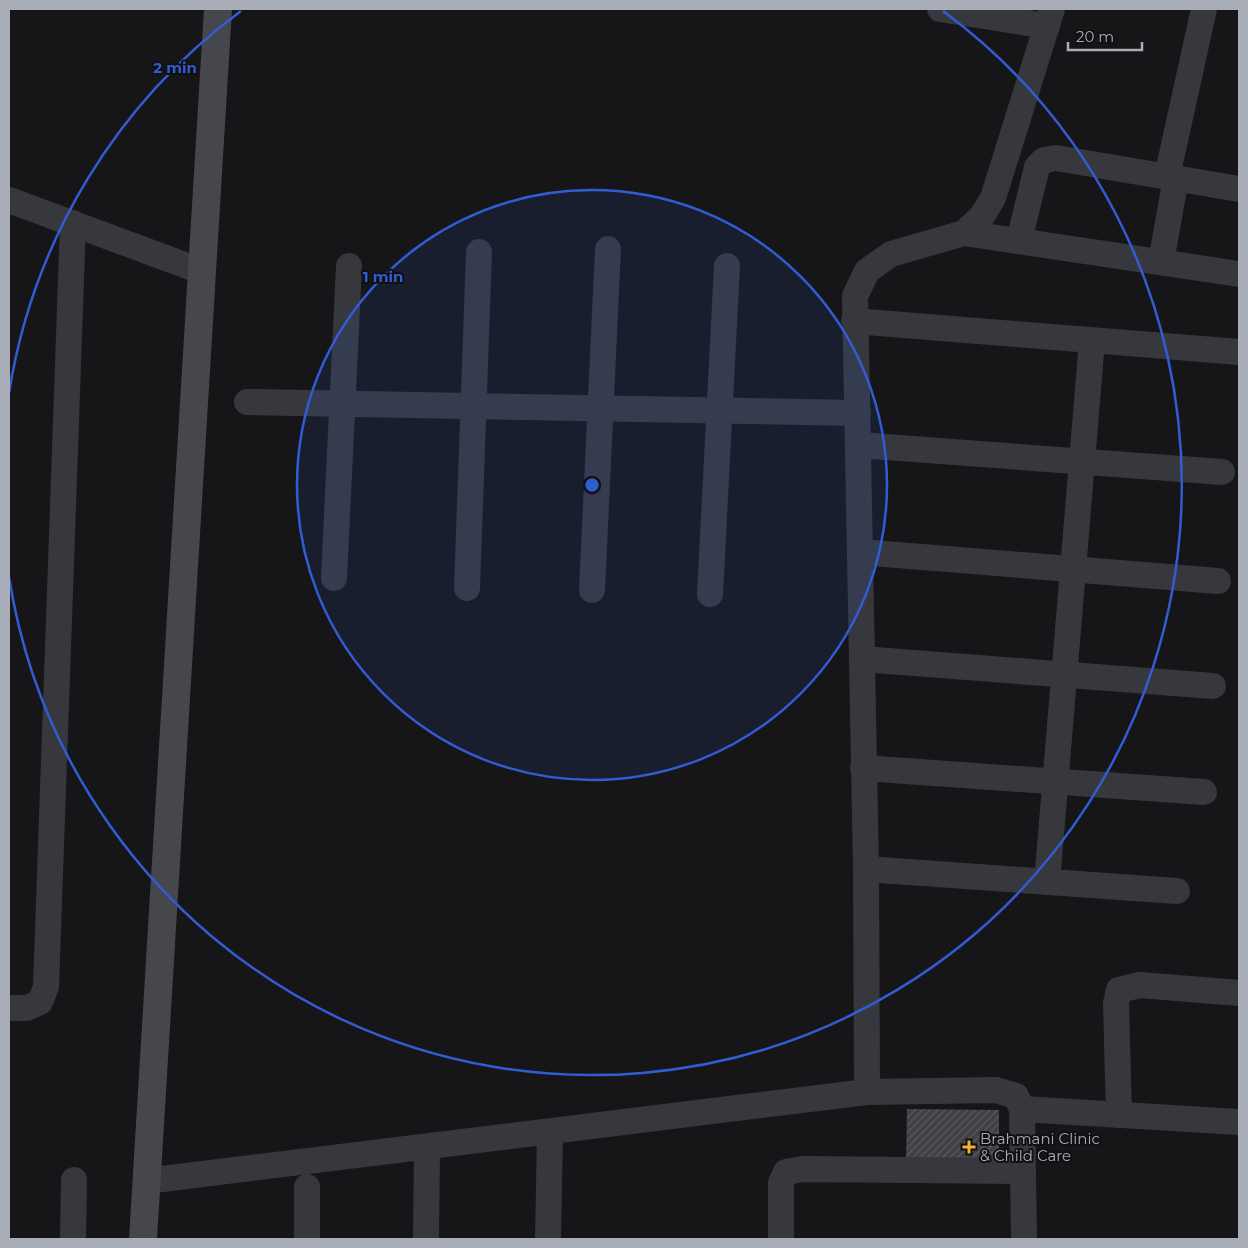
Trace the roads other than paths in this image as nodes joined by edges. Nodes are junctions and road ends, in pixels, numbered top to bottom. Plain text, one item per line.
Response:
1 (218, 9) edge
2 (940, 9) edge
3 (1204, 9) edge
4 (1049, 17) edge
5 (1173, 170) junction
6 (1239, 189) edge
7 (9, 200) edge
8 (73, 223) junction
9 (964, 233) junction
10 (1019, 241) junction
11 (608, 249) dead end
12 (479, 252) dead end
13 (1161, 262) junction
14 (349, 266) dead end
15 (727, 266) dead end
16 (201, 271) junction
17 (1239, 274) edge
18 (854, 321) junction
19 (1092, 341) junction
20 (1239, 352) edge
21 (247, 402) dead end
22 (342, 404) junction
23 (473, 406) junction
24 (600, 408) junction
25 (720, 411) junction
26 (858, 413) junction
27 (859, 445) junction
28 (1082, 462) junction
29 (1222, 472) dead end
30 (860, 552) junction
31 (1073, 569) junction
32 (334, 578) dead end
33 (1218, 581) dead end
34 (466, 588) dead end
35 (592, 590) dead end
36 (710, 594) dead end
37 (862, 659) junction
38 (1064, 675) junction
39 (1214, 686) dead end
40 (863, 768) junction
41 (1055, 782) junction
42 (1204, 792) dead end
43 (866, 869) junction
44 (1046, 882) junction
45 (1177, 891) dead end
46 (1239, 993) edge
47 (9, 1008) edge
48 (867, 1092) junction
49 (1022, 1109) junction
50 (1119, 1115) junction
51 (1239, 1122) edge
52 (550, 1132) junction
53 (427, 1147) junction
54 (1023, 1171) junction
55 (74, 1180) dead end
56 (146, 1181) junction
57 (307, 1187) dead end
58 (73, 1239) edge
59 (143, 1239) edge
60 (307, 1239) edge
61 (426, 1239) edge
62 (548, 1239) edge
63 (781, 1239) edge
64 (1024, 1239) edge

1 - 16 street
2 - 4 street
3 - 5 street
4 - 9 street
5 - 6 street
5 - 10 street
5 - 13 street
7 - 8 street
8 - 16 street
8 - 47 street
9 - 10 street
9 - 18 street
10 - 13 street
11 - 24 street
12 - 23 street
13 - 17 street
14 - 22 street
15 - 25 street
16 - 56 street
18 - 19 street
18 - 26 street
19 - 20 street
19 - 28 street
21 - 22 street
22 - 23 street
22 - 32 street
23 - 24 street
23 - 34 street
24 - 25 street
24 - 35 street
25 - 26 street
25 - 36 street
26 - 27 street
27 - 28 street
27 - 30 street
28 - 29 street
28 - 31 street
30 - 31 street
30 - 37 street
31 - 33 street
31 - 38 street
37 - 38 street
37 - 40 street
38 - 39 street
38 - 41 street
40 - 41 street
40 - 43 street
41 - 42 street
41 - 44 street
43 - 44 street
43 - 48 street
44 - 45 street
46 - 50 street
48 - 49 street
48 - 52 street
49 - 50 street
49 - 54 street
50 - 51 street
52 - 53 street
52 - 62 street
53 - 56 street
53 - 61 street
54 - 63 street
54 - 64 street
55 - 58 street
56 - 59 street
57 - 60 street

